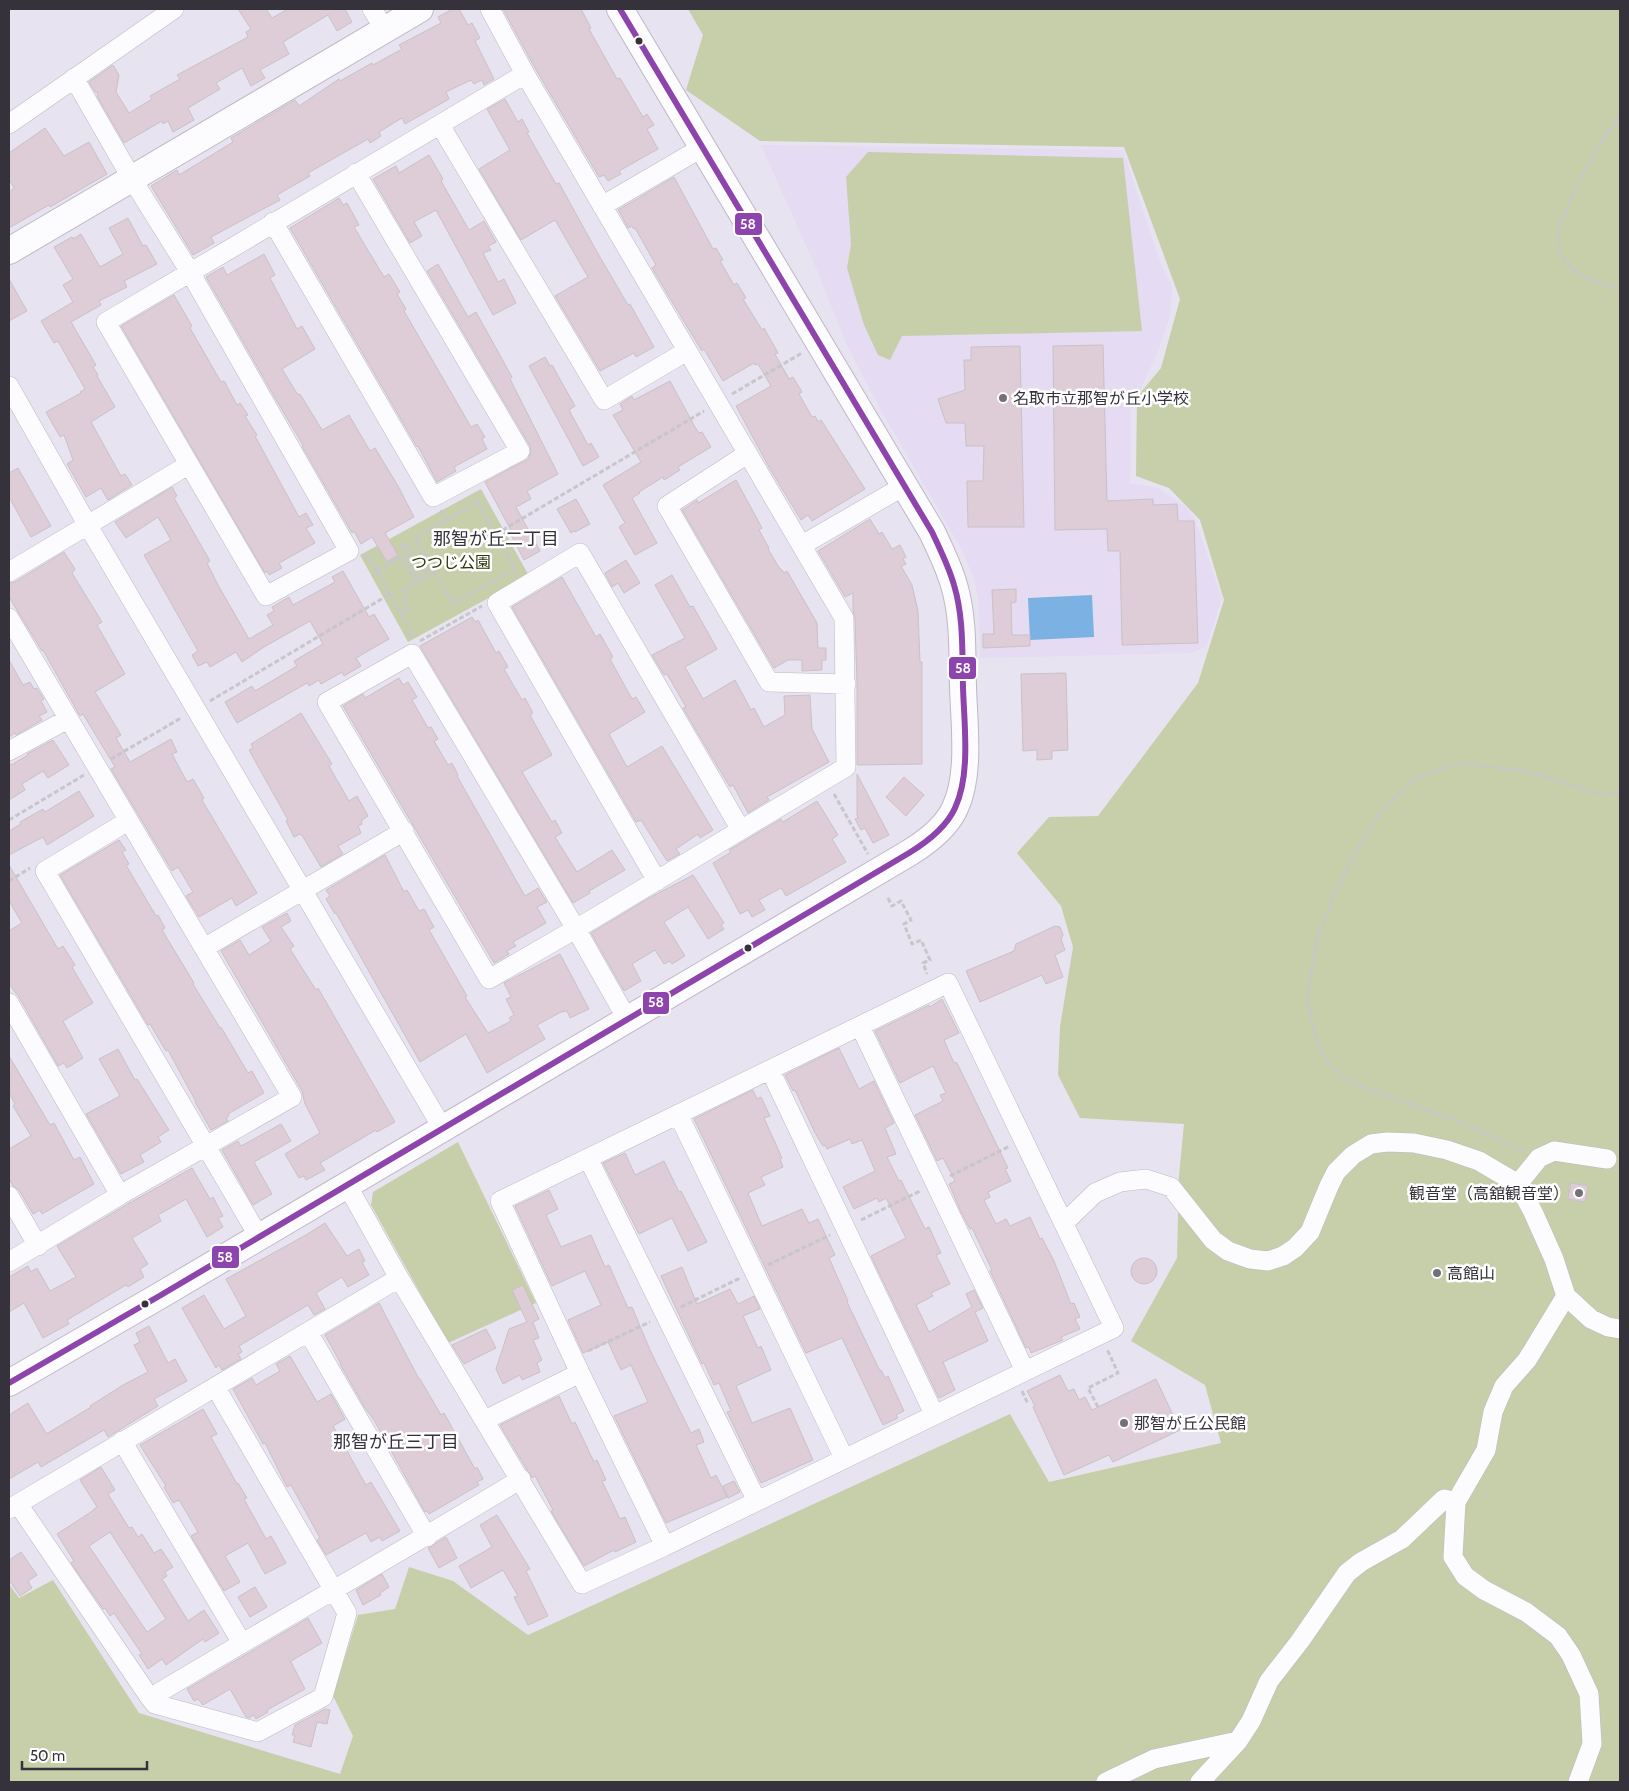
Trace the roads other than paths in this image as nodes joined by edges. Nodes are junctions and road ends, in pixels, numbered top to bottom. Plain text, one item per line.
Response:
1 (174, 9) edge
2 (420, 9) edge
3 (490, 9) edge
4 (620, 9) edge
5 (378, 19) edge
6 (525, 74) junction
7 (74, 78) junction
8 (9, 124) edge
9 (440, 125) junction
10 (703, 147) junction
11 (356, 173) junction
12 (132, 179) junction
13 (602, 206) junction
14 (272, 222) junction
15 (9, 251) edge
16 (190, 272) junction
17 (687, 351) junction
18 (9, 386) edge
19 (747, 454) junction
20 (188, 465) junction
21 (904, 486) junction
22 (87, 524) junction
23 (802, 545) junction
24 (9, 572) edge
25 (9, 618) edge
26 (846, 684) junction
27 (68, 719) junction
28 (9, 751) edge
29 (128, 820) junction
30 (741, 830) junction
31 (404, 831) junction
32 (657, 881) junction
33 (304, 889) junction
34 (576, 929) junction
35 (204, 948) junction
36 (9, 1003) edge
37 (627, 1019) junction
38 (860, 1026) junction
39 (770, 1070) junction
40 (678, 1114) junction
41 (443, 1129) junction
42 (206, 1147) junction
43 (588, 1158) junction
44 (1607, 1159) dead end
45 (1518, 1184) junction
46 (347, 1185) junction
47 (120, 1195) junction
48 (9, 1196) edge
49 (1064, 1223) junction
50 (259, 1237) junction
51 (38, 1246) junction
52 (9, 1262) edge
53 (399, 1278) junction
54 (1566, 1296) junction
55 (1620, 1329) edge
56 (308, 1332) junction
57 (576, 1365) junction
58 (1024, 1371) junction
59 (9, 1383) edge
60 (216, 1388) junction
61 (934, 1414) junction
62 (485, 1420) junction
63 (122, 1441) junction
64 (844, 1458) junction
65 (521, 1479) junction
66 (756, 1501) junction
67 (1456, 1502) junction
68 (13, 1507) edge
69 (427, 1537) junction
70 (665, 1546) junction
71 (334, 1590) junction
72 (242, 1643) junction
73 (150, 1698) junction
74 (1238, 1741) junction
75 (1106, 1782) edge
76 (1200, 1782) edge
77 (1578, 1782) edge

1 - 7 street
2 - 5 street
3 - 6 street
4 - 10 street
5 - 12 street
6 - 9 street
6 - 13 street
7 - 8 street
7 - 12 street
9 - 11 street
9 - 17 street
10 - 13 street
10 - 21 street
11 - 14 street
11 - 14 street
12 - 15 street
12 - 16 street
13 - 17 street
14 - 16 street
16 - 20 street
16 - 20 street
17 - 19 street
18 - 22 street
19 - 23 street
19 - 26 street
20 - 22 street
21 - 23 street
21 - 37 street
22 - 24 street
22 - 33 street
23 - 26 street
25 - 27 street
26 - 30 street
27 - 28 street
27 - 29 street
29 - 35 street
29 - 42 street
30 - 32 street
30 - 32 street
31 - 33 street
31 - 34 street
31 - 34 street
32 - 34 street
33 - 35 street
33 - 41 street
34 - 37 street
35 - 42 street
36 - 47 street
37 - 41 street
38 - 39 street
38 - 49 street
38 - 58 street
39 - 40 street
39 - 61 street
40 - 43 street
40 - 64 street
41 - 46 street
42 - 47 street
42 - 50 street
43 - 57 street
43 - 66 street
44 - 45 street
45 - 49 street
45 - 54 street
46 - 50 street
46 - 53 street
47 - 51 street
48 - 51 street
49 - 58 street
50 - 59 street
51 - 52 street
53 - 56 street
53 - 62 street
54 - 55 street
54 - 67 street
56 - 60 street
56 - 69 street
57 - 62 street
57 - 70 street
58 - 61 street
60 - 63 street
60 - 71 street
61 - 64 street
62 - 65 street
63 - 68 street
63 - 72 street
64 - 66 street
65 - 69 street
65 - 70 street
66 - 70 street
67 - 74 street
67 - 77 street
68 - 73 street
69 - 71 street
71 - 72 street
71 - 73 street
72 - 73 street
74 - 75 street
74 - 76 street

